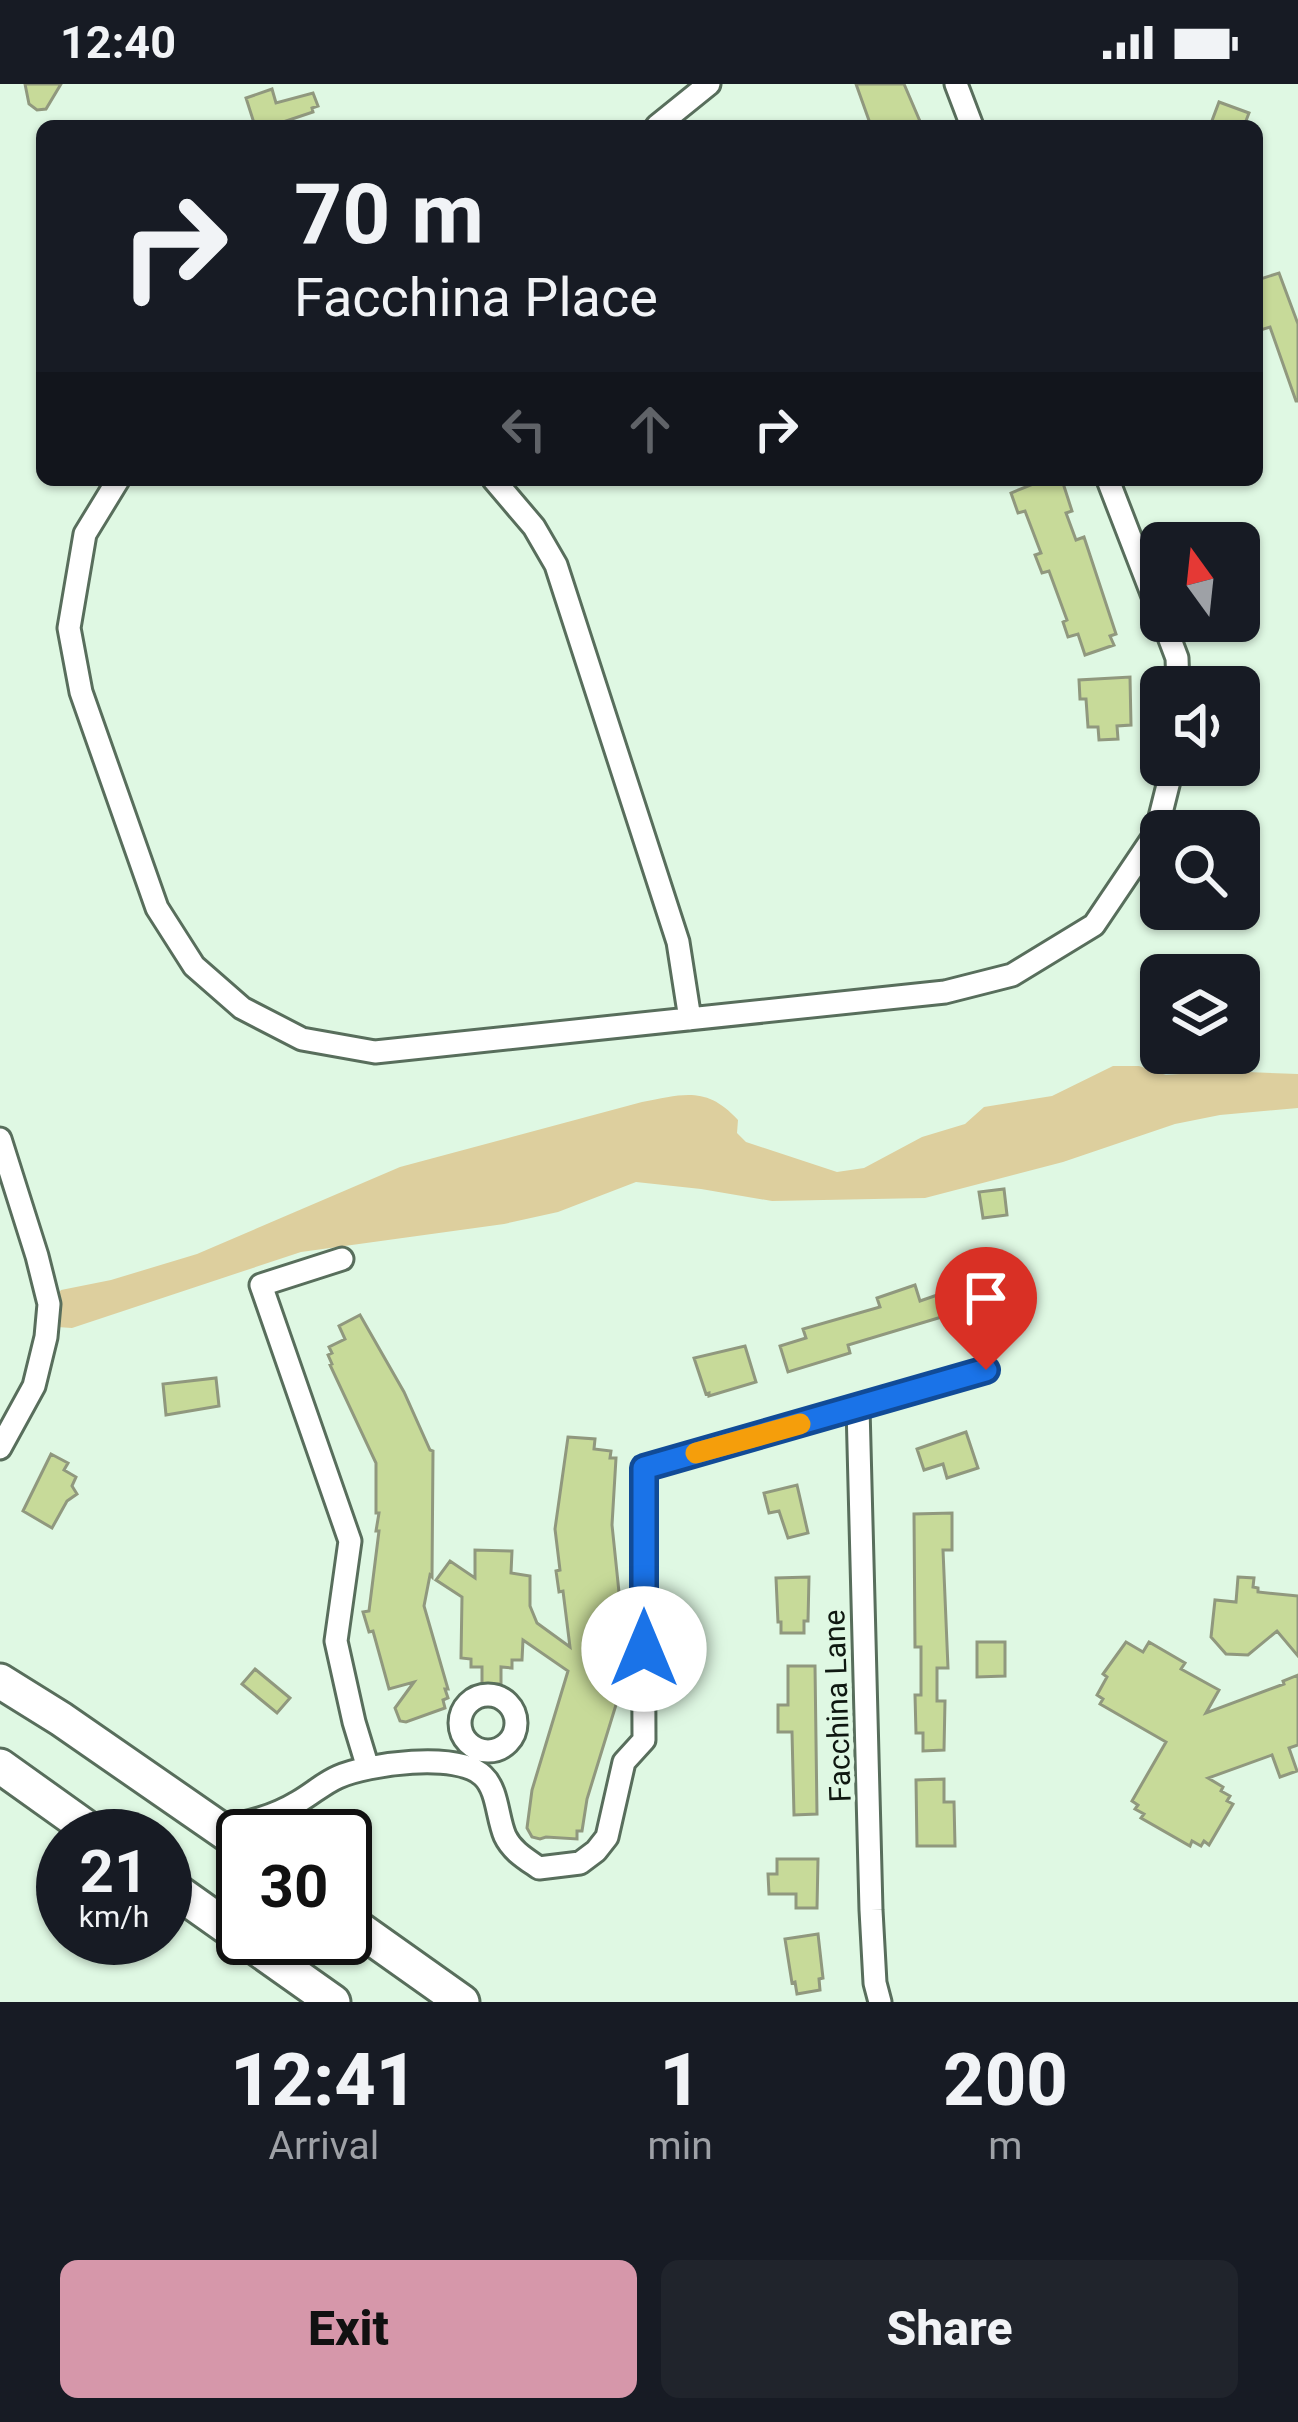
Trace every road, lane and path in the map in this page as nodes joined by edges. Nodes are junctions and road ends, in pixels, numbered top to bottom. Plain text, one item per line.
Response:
1 (709, 84) edge
2 (956, 84) edge
3 (664, 120) edge
4 (970, 120) edge
5 (114, 486) edge
6 (499, 486) edge
7 (1110, 486) edge
8 (1140, 562) edge
9 (1168, 786) edge
10 (690, 1019) junction
11 (0, 1138) edge
12 (342, 1259) dead end
13 (986, 1370) dead end
14 (858, 1407) junction
15 (0, 1448) edge
16 (0, 1681) edge
17 (0, 1766) edge
18 (368, 1768) junction
19 (296, 1803) junction
20 (60, 1809) edge
21 (285, 1809) edge
22 (295, 1809) edge
23 (216, 1826) edge
24 (192, 1902) edge
25 (372, 1938) edge
26 (333, 2002) edge
27 (462, 2002) edge
28 (880, 2002) edge

1 - 3 street
2 - 4 street
5 - 10 street
6 - 10 street
7 - 8 street
9 - 10 street
11 - 15 street
12 - 18 street
13 - 14 street
14 - 18 street
14 - 28 street, Facchina Lane
16 - 23 main road
17 - 20 main road
18 - 19 street
19 - 21 street
19 - 22 street
24 - 26 main road
25 - 27 main road

